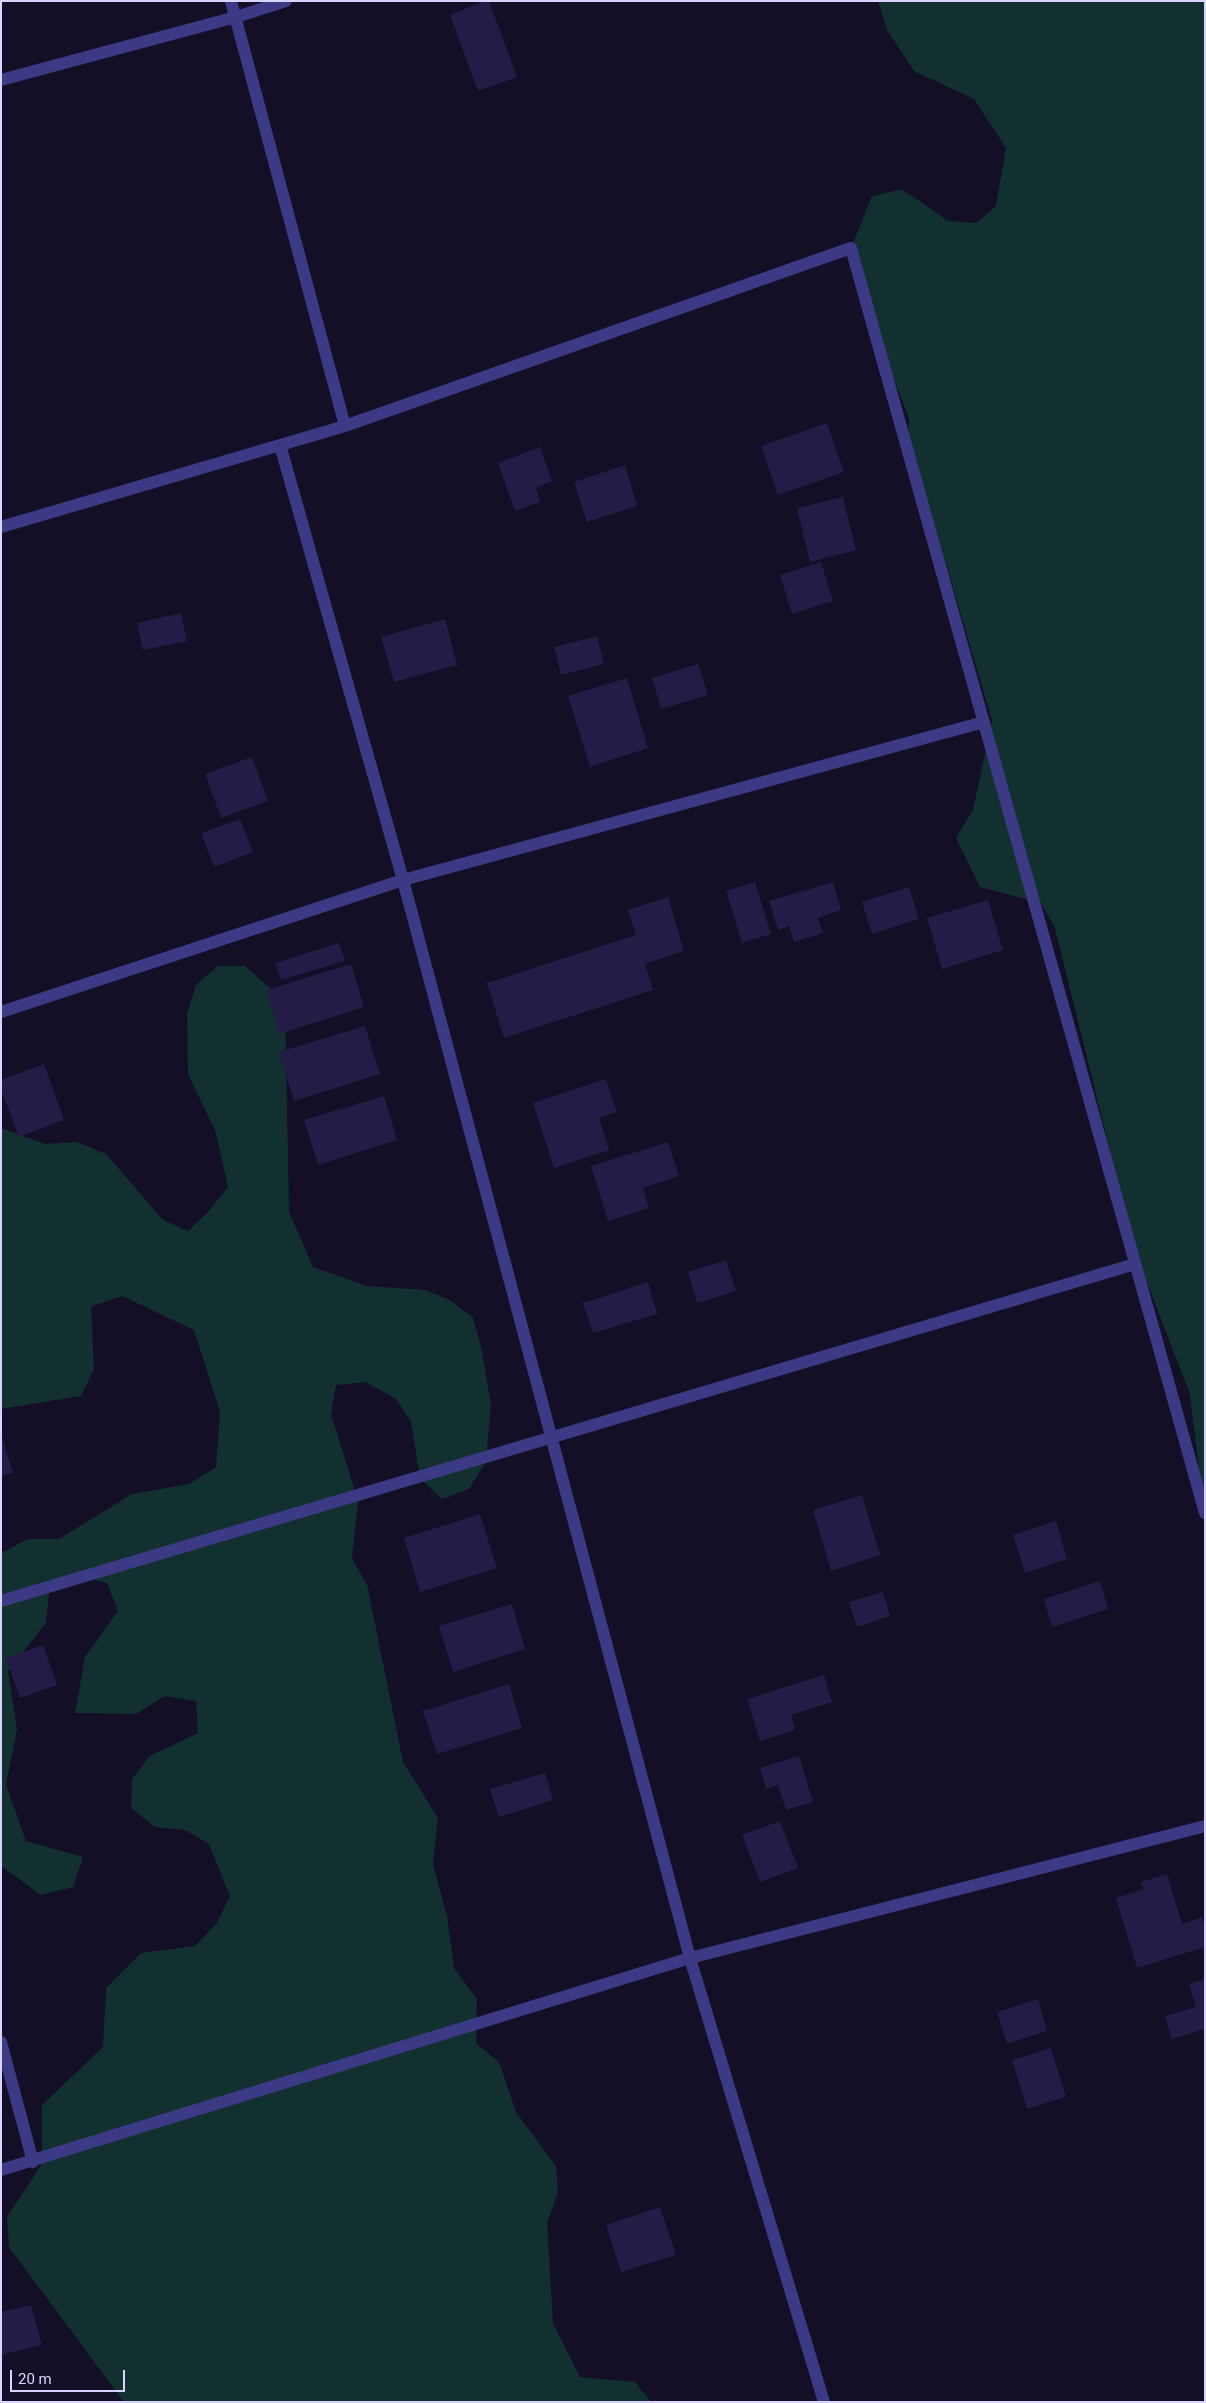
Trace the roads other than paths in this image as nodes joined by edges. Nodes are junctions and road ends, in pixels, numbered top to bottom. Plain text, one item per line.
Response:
1 (231, 1) edge
2 (286, 1) edge
3 (236, 17) junction
4 (1, 80) edge
5 (345, 426) junction
6 (280, 445) junction
7 (1, 527) edge
8 (984, 722) junction
9 (403, 880) junction
10 (1, 1012) edge
11 (1135, 1264) junction
12 (551, 1437) junction
13 (1205, 1514) edge
14 (1, 1601) edge
15 (1205, 1826) edge
16 (690, 1958) junction
17 (1, 2042) edge
18 (32, 2162) junction
19 (1, 2170) edge
20 (824, 2402) edge

1 - 3 street
2 - 3 street
3 - 4 street
3 - 5 street
5 - 6 street
5 - 8 street
6 - 7 street
6 - 9 street
8 - 9 street
8 - 11 street
9 - 10 street
9 - 12 street
11 - 12 street
11 - 13 street
12 - 14 street
12 - 16 street
15 - 16 street
16 - 18 street
16 - 20 street
17 - 18 street
18 - 19 street

